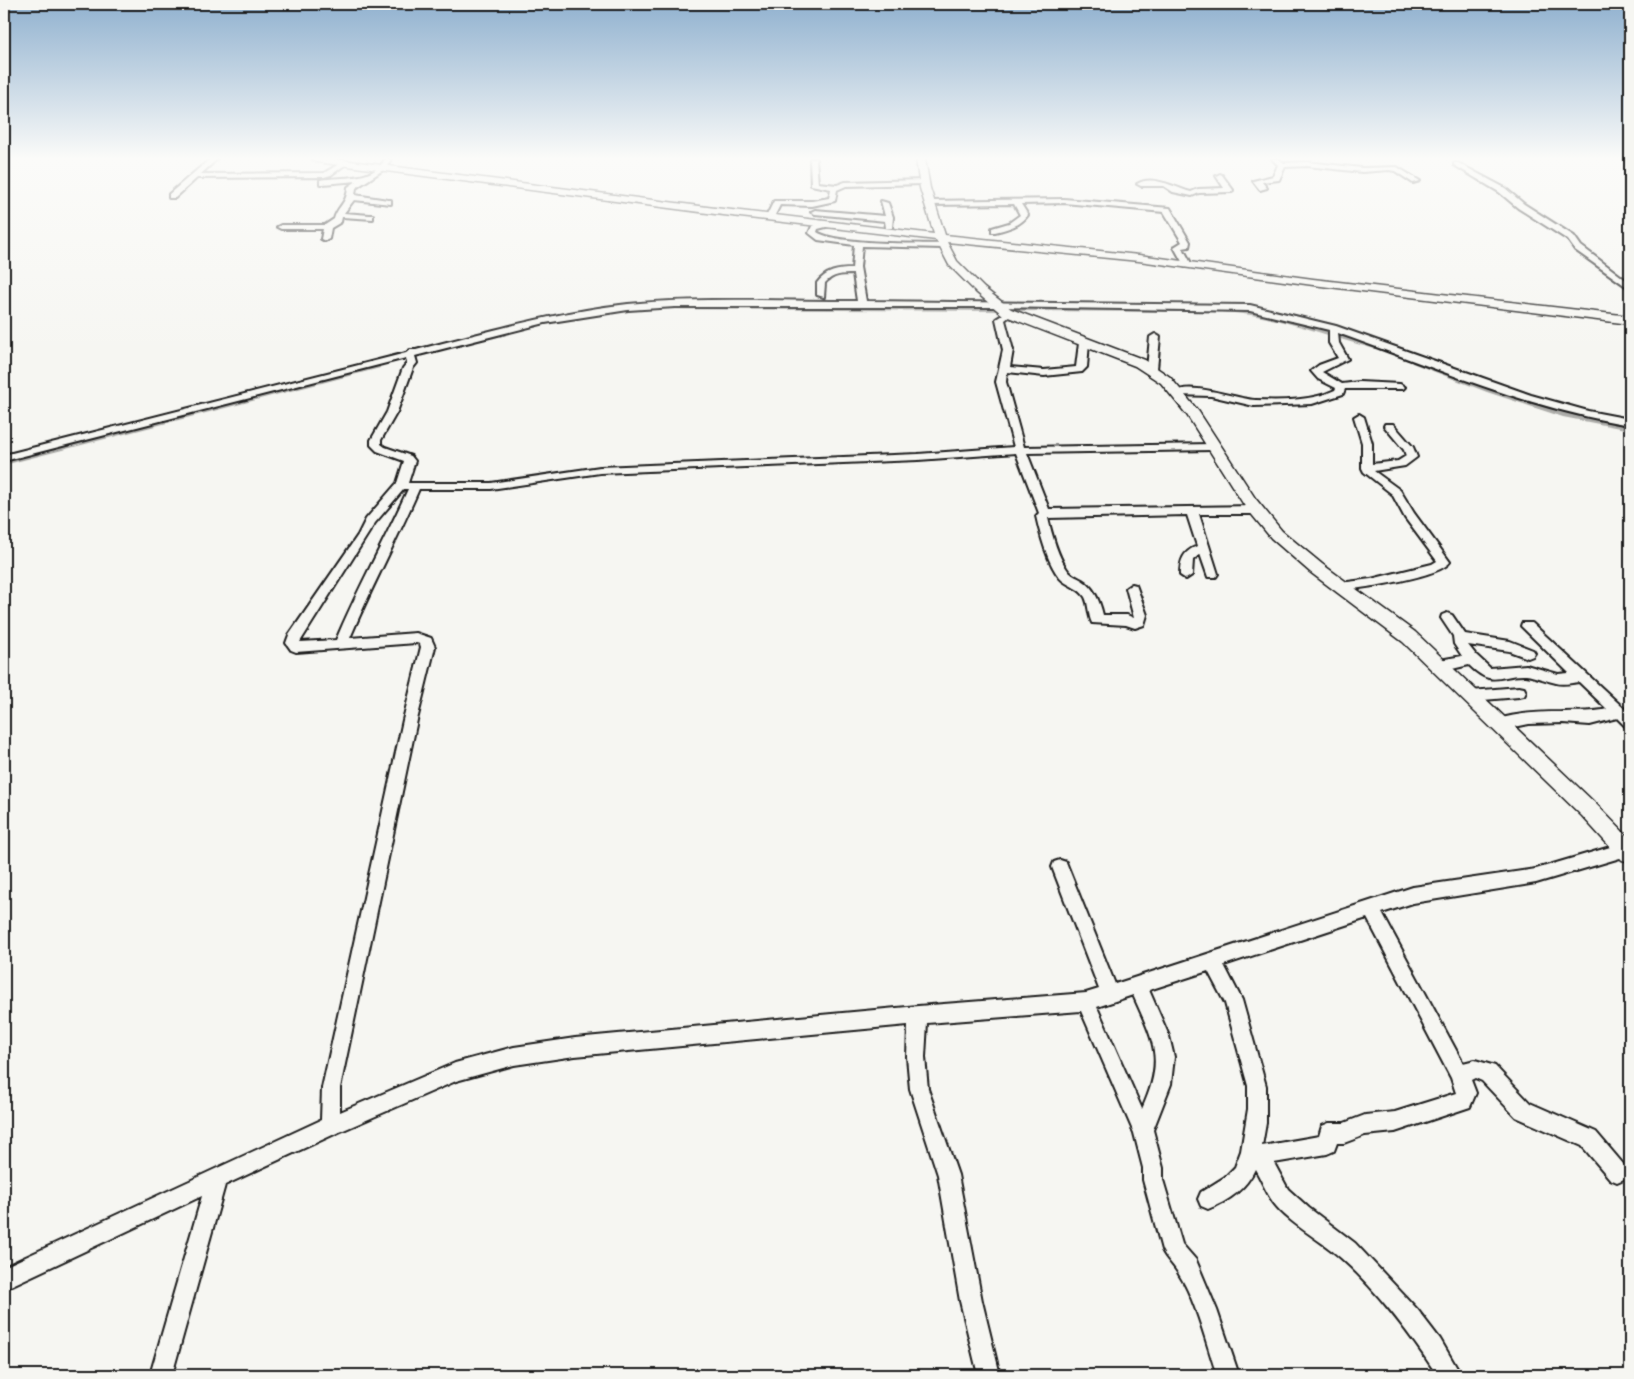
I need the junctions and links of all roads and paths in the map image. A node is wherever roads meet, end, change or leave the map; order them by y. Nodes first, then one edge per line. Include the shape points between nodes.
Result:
1 (333, 223) edge
2 (822, 223) edge
3 (880, 223) edge
4 (935, 223) edge
5 (1013, 223) edge
6 (1179, 223) edge
7 (1549, 223) edge
8 (827, 224) junction
9 (889, 225) junction
10 (281, 226) dead end
11 (327, 227) junction
12 (995, 230) dead end
13 (324, 239) dead end
14 (941, 241) junction
15 (858, 243) junction
16 (1188, 265) junction
17 (857, 272) junction
18 (1630, 287) edge
19 (821, 295) dead end
20 (862, 305) junction
21 (1004, 309) junction
22 (1630, 320) edge
23 (1333, 332) junction
24 (1155, 337) dead end
25 (1084, 343) junction
26 (412, 357) junction
27 (1006, 369) junction
28 (1152, 369) junction
29 (1341, 386) junction
30 (1400, 386) dead end
31 (1179, 393) junction
32 (1359, 417) dead end
33 (1630, 422) edge
34 (1389, 426) dead end
35 (1213, 447) junction
36 (1020, 450) junction
37 (4, 458) edge
38 (1367, 468) junction
39 (408, 485) junction
40 (1256, 510) junction
41 (1192, 512) junction
42 (1044, 514) junction
43 (1204, 547) junction
44 (1212, 574) dead end
45 (1186, 575) dead end
46 (1344, 586) junction
47 (1132, 588) dead end
48 (1447, 618) dead end
49 (1527, 626) dead end
50 (1460, 638) junction
51 (342, 644) junction
52 (1528, 653) dead end
53 (1471, 659) junction
54 (1439, 666) junction
55 (1582, 677) junction
56 (1519, 692) dead end
57 (1471, 696) junction
58 (1625, 717) edge
59 (1500, 724) junction
60 (1629, 851) edge
61 (1060, 866) dead end
62 (1371, 908) junction
63 (1212, 961) junction
64 (1137, 986) junction
65 (1110, 994) junction
66 (1086, 1002) junction
67 (918, 1015) junction
68 (1459, 1074) junction
69 (322, 1130) junction
70 (1143, 1130) junction
71 (1254, 1157) junction
72 (1617, 1172) dead end
73 (217, 1179) junction
74 (1208, 1198) dead end
75 (4, 1278) edge
76 (161, 1375) edge
77 (989, 1375) edge
78 (1228, 1375) edge
79 (1450, 1375) edge

1 - 11 street
2 - 8 street
3 - 9 street
4 - 14 street
5 - 12 street
6 - 16 street via 1186,245 1178,247
7 - 18 street
8 - 9 street
8 - 15 street via 815,228 813,233 821,238
9 - 14 street
10 - 11 street
11 - 13 street
14 - 15 street
14 - 16 street
14 - 21 street via 946,254 960,271
15 - 17 street
16 - 22 street
17 - 19 street via 826,276 821,282
17 - 20 street
20 - 21 street
20 - 26 street via 675,304 628,307 545,320
21 - 23 street via 1235,307 1281,314
21 - 25 street
21 - 27 street via 1000,319 1008,350
23 - 29 street via 1343,359 1316,372
23 - 33 street via 1527,397
24 - 28 street
25 - 27 street via 1079,370 1044,373
25 - 28 street
26 - 37 street
26 - 39 street via 392,412 376,440 380,449 410,461
27 - 36 street via 1001,375 1001,382
28 - 31 street
29 - 30 street
29 - 31 street via 1340,392 1329,397 1294,402 1247,402 1211,393
31 - 35 street
32 - 38 street via 1367,443
34 - 38 street via 1412,457 1401,464
35 - 36 street
35 - 40 street
36 - 39 street via 600,470 509,484
36 - 42 street
38 - 46 street via 1372,476 1396,492 1444,562 1436,567 1371,583
39 - 51 street via 390,544 362,594
39 - 51 street via 370,522 293,643 304,647
40 - 41 street
40 - 46 street via 1287,544
41 - 42 street
41 - 43 street
42 - 47 street via 1043,520 1061,570 1093,599 1097,620 1139,622 1141,615
43 - 44 street
43 - 45 street via 1188,556
46 - 54 street via 1389,620
48 - 50 street
49 - 55 street
50 - 52 street via 1510,646
50 - 53 street via 1460,644
51 - 69 street via 416,638 426,641 428,647 331,1088 330,1109
53 - 54 street
53 - 55 street via 1490,674 1526,670 1558,679
54 - 57 street
55 - 58 street
56 - 57 street
57 - 59 street
58 - 59 street via 1529,718
59 - 60 street
60 - 62 street via 1544,874 1434,891
61 - 65 street
62 - 63 street
62 - 68 street
63 - 64 street
63 - 71 street via 1233,1000 1257,1086
64 - 65 street
64 - 70 street via 1160,1038 1165,1060 1162,1082
65 - 66 street
66 - 67 street
66 - 70 street
67 - 69 street via 575,1046 514,1056 455,1072
67 - 77 street via 916,1057 919,1089 948,1175 971,1301
68 - 71 street via 1466,1093 1463,1100 1395,1122 1328,1134 1327,1144
68 - 72 street via 1475,1069 1488,1073 1523,1110 1590,1139
69 - 73 street
70 - 78 street via 1173,1250 1188,1268
71 - 74 street via 1235,1182
71 - 79 street via 1281,1196 1365,1267 1414,1324
73 - 75 street
73 - 76 street

